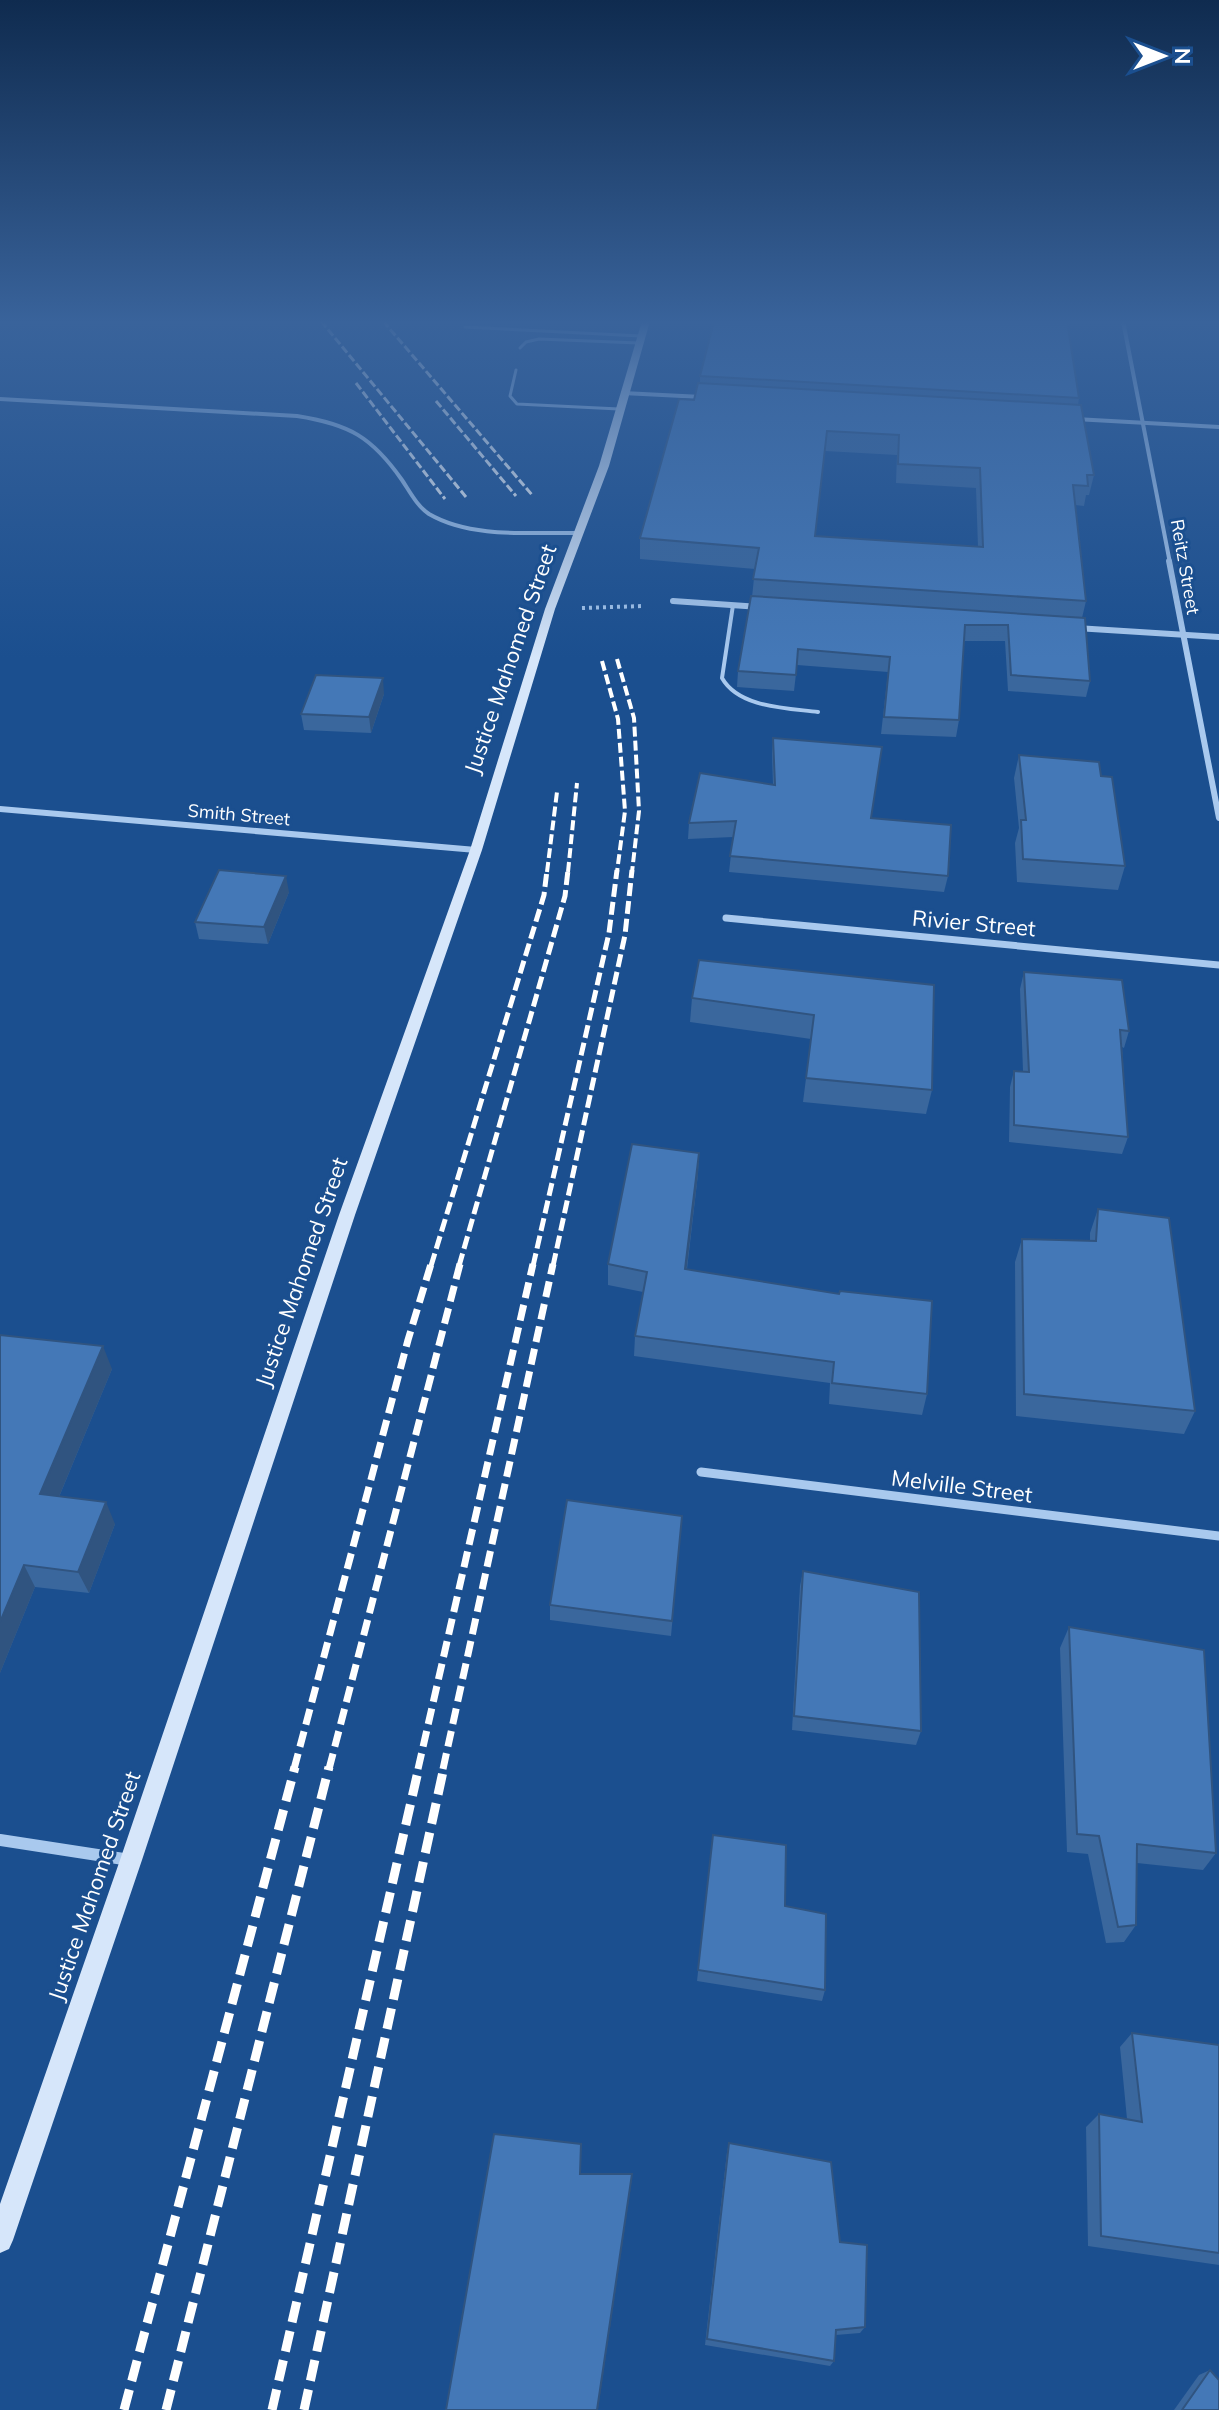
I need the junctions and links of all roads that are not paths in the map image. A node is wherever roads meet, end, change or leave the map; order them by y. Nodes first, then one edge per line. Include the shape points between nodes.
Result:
1 (360, 433) edge
2 (613, 433) edge
3 (1147, 433) edge
4 (580, 533) junction
5 (673, 601) dead end
6 (733, 605) junction
7 (764, 607) edge
8 (1074, 628) edge
9 (1183, 635) junction
10 (1219, 637) edge
11 (818, 712) dead end
12 (0, 809) edge
13 (1219, 818) edge
14 (476, 850) junction
15 (726, 918) dead end
16 (1219, 965) edge
17 (701, 1472) dead end
18 (1219, 1536) edge
19 (0, 1840) edge
20 (131, 1860) junction
21 (0, 2240) edge

1 - 4 street via 370,438 419,505 439,519 478,528
2 - 4 main road, Justice Mahomed Street
3 - 9 street, Reitz Street
4 - 14 main road, Justice Mahomed Street via 550,609
5 - 6 street
6 - 7 street
6 - 11 lane via 724,686 754,701
8 - 9 street
9 - 10 street
9 - 13 street, Reitz Street
12 - 14 street, Smith Street
14 - 20 main road, Justice Mahomed Street via 347,1215
15 - 16 street, Rivier Street
17 - 18 street, Melville Street
19 - 20 street
20 - 21 main road, Justice Mahomed Street

